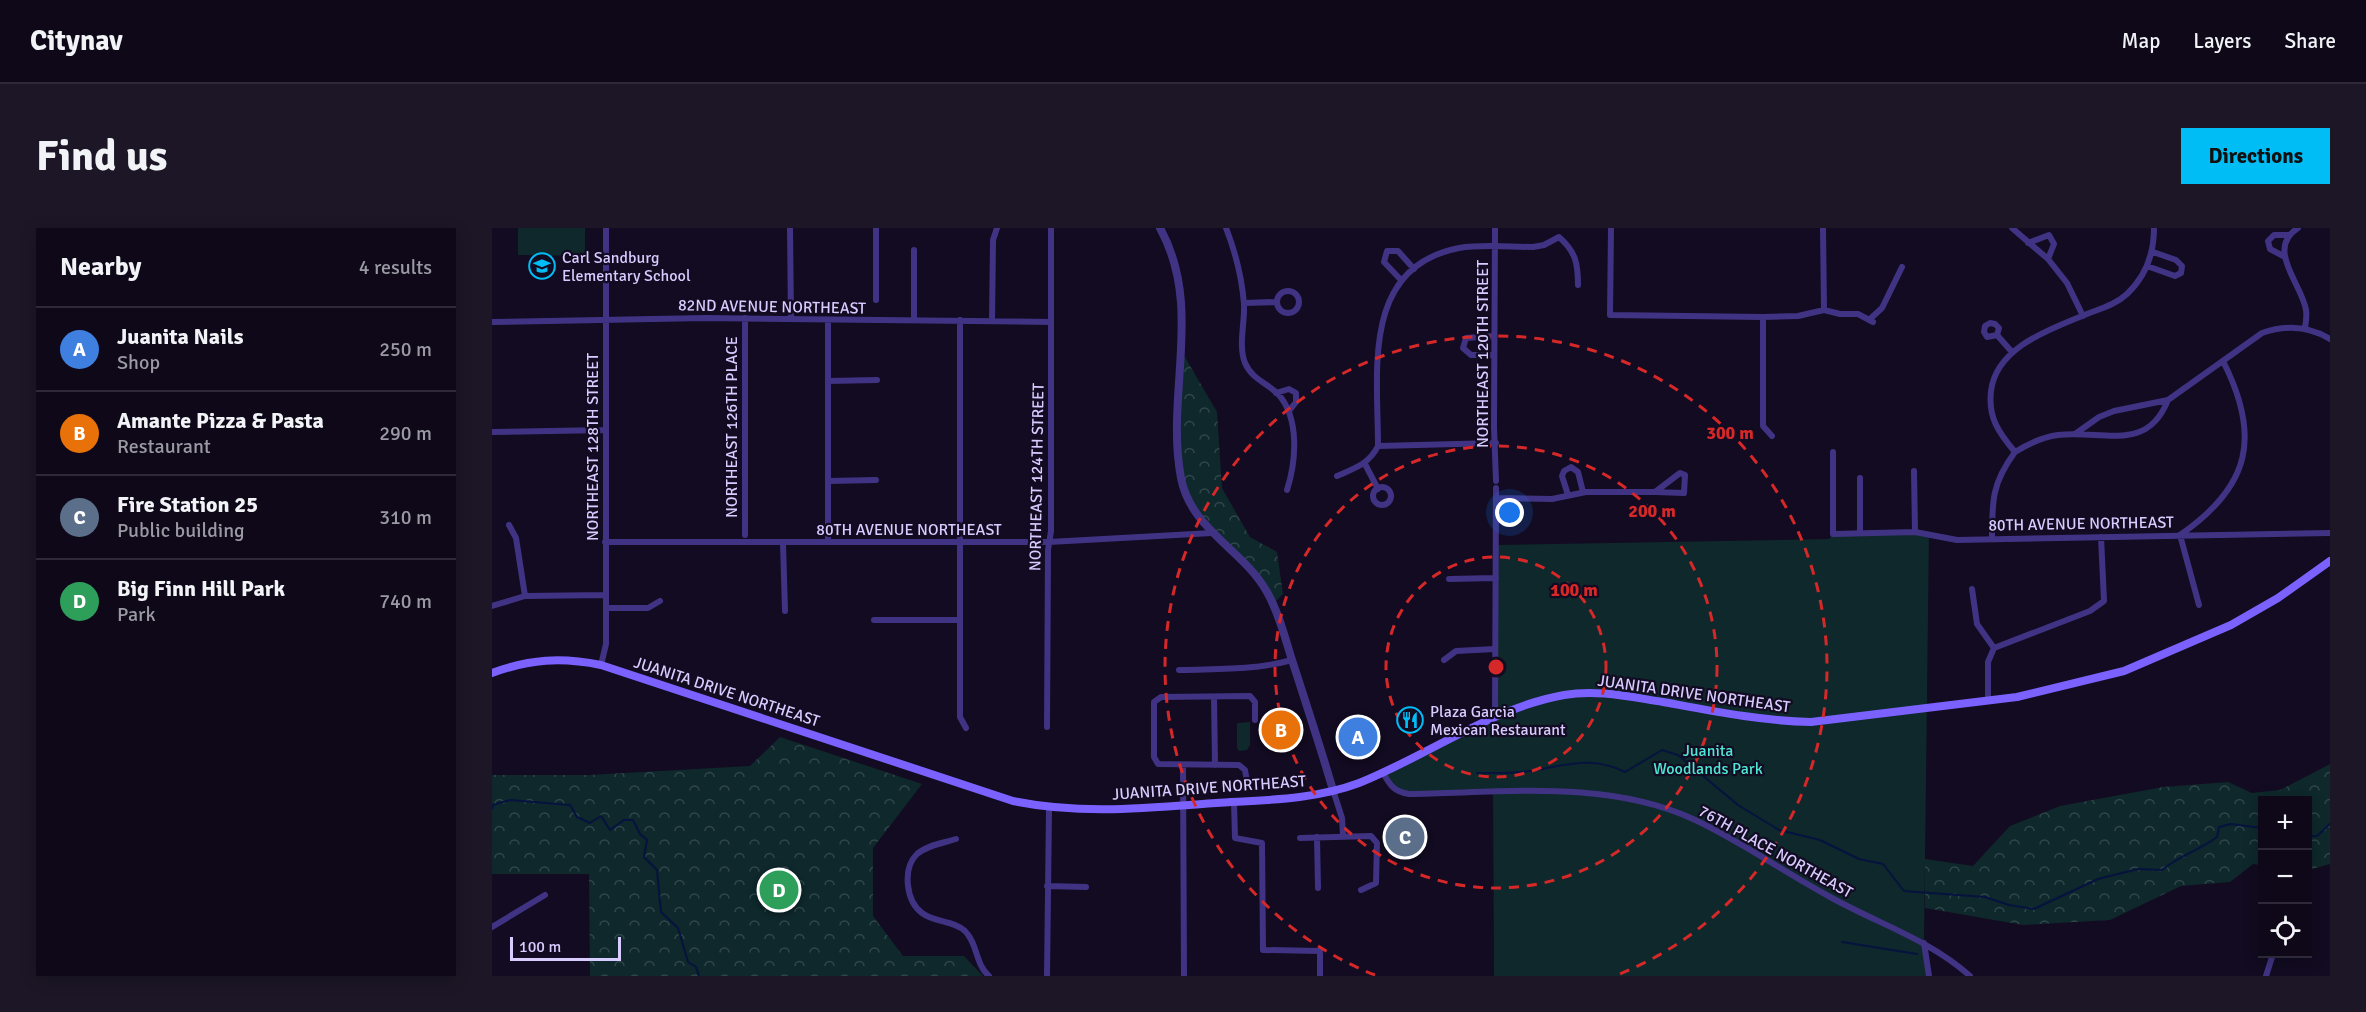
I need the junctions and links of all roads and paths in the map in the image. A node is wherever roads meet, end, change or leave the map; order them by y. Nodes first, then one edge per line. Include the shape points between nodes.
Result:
1 (606, 228) edge
2 (790, 228) edge
3 (876, 228) edge
4 (997, 228) edge
5 (1051, 228) edge
6 (1160, 228) edge
7 (1226, 228) edge
8 (1495, 228) edge
9 (1611, 228) edge
10 (1824, 228) edge
11 (2012, 228) edge
12 (2154, 228) edge
13 (2298, 228) edge
14 (2290, 235) junction
15 (2028, 243) junction
16 (1495, 247) junction
17 (914, 250) dead end
18 (2153, 252) junction
19 (2285, 257) junction
20 (2048, 259) junction
21 (2147, 266) junction
22 (1902, 267) dead end
23 (1414, 269) junction
24 (1401, 280) junction
25 (1578, 285) dead end
26 (876, 300) dead end
27 (1276, 302) dead end
28 (1244, 303) junction
29 (1824, 310) junction
30 (2082, 316) junction
31 (1763, 317) junction
32 (745, 318) junction
33 (605, 319) junction
34 (791, 319) junction
35 (914, 320) junction
36 (960, 320) junction
37 (828, 321) junction
38 (992, 321) junction
39 (492, 322) edge
40 (1051, 322) junction
41 (2305, 328) junction
42 (1997, 335) dead end
43 (1494, 336) junction
44 (2330, 339) edge
45 (2012, 352) junction
46 (1494, 355) junction
47 (2223, 361) junction
48 (877, 380) dead end
49 (828, 381) junction
50 (1276, 393) junction
51 (2168, 400) junction
52 (1289, 411) junction
53 (606, 430) junction
54 (492, 432) edge
55 (2075, 434) junction
56 (1772, 435) dead end
57 (1496, 443) junction
58 (1378, 446) junction
59 (1833, 452) dead end
60 (2015, 452) junction
61 (1365, 464) junction
62 (1914, 471) dead end
63 (1337, 476) dead end
64 (1860, 478) dead end
65 (876, 480) dead end
66 (828, 481) junction
67 (1378, 489) dead end
68 (1287, 490) dead end
69 (1583, 492) junction
70 (1655, 492) junction
71 (1568, 495) junction
72 (1496, 498) junction
73 (509, 525) dead end
74 (1915, 532) junction
75 (1212, 533) junction
76 (1860, 533) junction
77 (2330, 533) edge
78 (745, 535) dead end
79 (2180, 535) junction
80 (2101, 537) junction
81 (1992, 538) junction
82 (605, 542) junction
83 (828, 542) junction
84 (960, 542) junction
85 (1049, 542) junction
86 (783, 543) junction
87 (2330, 561) edge
88 (1496, 578) junction
89 (1449, 579) dead end
90 (1972, 589) dead end
91 (606, 595) junction
92 (525, 596) junction
93 (660, 601) dead end
94 (2199, 605) dead end
95 (492, 606) edge
96 (606, 608) junction
97 (785, 611) dead end
98 (874, 620) dead end
99 (960, 621) junction
100 (1994, 648) junction
101 (1495, 649) junction
102 (1292, 660) junction
103 (1444, 660) dead end
104 (601, 665) junction
105 (1179, 670) dead end
106 (492, 673) edge
107 (1214, 697) junction
108 (1988, 701) junction
109 (1495, 718) junction
110 (1256, 720) dead end
111 (1047, 727) dead end
112 (966, 728) dead end
113 (1183, 765) junction
114 (1215, 765) junction
115 (1383, 773) junction
116 (1248, 782) dead end
117 (1333, 790) junction
118 (1234, 802) junction
119 (1183, 805) junction
120 (1048, 808) junction
121 (1343, 836) junction
122 (1317, 837) junction
123 (1300, 838) dead end
124 (956, 839) dead end
125 (1047, 886) junction
126 (1086, 887) dead end
127 (1318, 888) dead end
128 (1361, 890) dead end
129 (546, 895) dead end
130 (492, 927) edge
131 (1924, 943) junction
132 (2272, 958) edge
133 (989, 976) edge
134 (1047, 976) edge
135 (1184, 976) edge
136 (1320, 976) edge
137 (1929, 976) edge
138 (1970, 976) edge
139 (2266, 976) edge

1 - 33 street, NORTHEAST 128TH STREET
2 - 34 street
3 - 26 street
4 - 38 street via 993,240
5 - 40 street, NORTHEAST 124TH STREET
6 - 75 street via 1177,267 1183,304 1181,480 1194,511
7 - 28 street
8 - 16 street, NORTHEAST 120TH STREET
9 - 31 street via 1610,315
10 - 29 street
11 - 15 street
12 - 18 street
13 - 14 street
14 - 19 street
14 - 19 street via 2274,235 2268,241 2270,249
15 - 20 street
15 - 20 street via 2049,235 2054,244
16 - 23 street via 1446,251
16 - 25 street via 1533,247 1559,237 1578,262
16 - 43 street, NORTHEAST 120TH STREET
17 - 35 street
18 - 21 street
18 - 21 street via 2178,261 2181,273 2175,276
19 - 41 street via 2306,311
20 - 30 street via 2067,284
21 - 30 street via 2127,294 2114,304
22 - 29 street via 1872,320 1858,314
23 - 24 street
23 - 24 street via 1398,251 1387,251 1384,262
24 - 58 street via 1388,301 1379,337
27 - 28 street
28 - 50 street via 1245,363 1259,382
29 - 31 street
30 - 45 street
31 - 56 street via 1763,426
32 - 33 street, 82ND AVENUE NORTHEAST
32 - 34 street, 82ND AVENUE NORTHEAST
32 - 78 street, NORTHEAST 126TH PLACE
33 - 39 street, 82ND AVENUE NORTHEAST
33 - 53 street, NORTHEAST 128TH STREET
34 - 37 street, 82ND AVENUE NORTHEAST
35 - 36 street, 82ND AVENUE NORTHEAST
35 - 37 street, 82ND AVENUE NORTHEAST
36 - 38 street, 82ND AVENUE NORTHEAST
36 - 84 street
37 - 49 street
38 - 40 street, 82ND AVENUE NORTHEAST
40 - 85 street, NORTHEAST 124TH STREET
41 - 44 street
41 - 47 street via 2262,333
42 - 45 street
43 - 46 street, NORTHEAST 120TH STREET
43 - 46 street via 1466,338 1463,348 1471,355
45 - 60 street via 1998,368 1992,383 1990,409 2000,434
46 - 57 street, NORTHEAST 120TH STREET
47 - 51 street
47 - 79 street via 2243,407 2242,457 2234,481 2222,499
48 - 49 street
49 - 66 street
50 - 52 street
50 - 52 street via 1289,389 1296,393 1296,402
51 - 55 street via 2114,411
51 - 55 street via 2162,417 2143,432
52 - 68 street via 1293,468
53 - 54 street
53 - 82 street, NORTHEAST 128TH STREET
55 - 60 street via 2042,439
57 - 58 street
57 - 72 street, NORTHEAST 120TH STREET
58 - 61 street
59 - 76 street, 80TH AVENUE NORTHEAST via 1833,534
60 - 81 street via 1994,491
61 - 63 street
61 - 67 street
62 - 74 street
64 - 76 street
65 - 66 street
66 - 83 street
69 - 70 street
69 - 71 street
69 - 71 street via 1578,472 1571,467 1563,473
70 - 70 street via 1684,493 1685,475 1680,472
71 - 72 street via 1552,499
72 - 88 street, NORTHEAST 120TH STREET
73 - 92 street via 516,538
74 - 76 street, 80TH AVENUE NORTHEAST
74 - 81 street, 80TH AVENUE NORTHEAST via 1957,540
75 - 85 street, 80TH AVENUE NORTHEAST
75 - 102 street via 1262,583
77 - 79 street, 80TH AVENUE NORTHEAST
79 - 80 street, 80TH AVENUE NORTHEAST
79 - 94 street
80 - 81 street, 80TH AVENUE NORTHEAST
80 - 100 street via 2105,597 2101,605
82 - 86 street, 80TH AVENUE NORTHEAST
82 - 91 street, NORTHEAST 128TH STREET
83 - 84 street, 80TH AVENUE NORTHEAST
83 - 86 street, 80TH AVENUE NORTHEAST
84 - 85 street, 80TH AVENUE NORTHEAST
84 - 99 street
85 - 111 street, NORTHEAST 124TH STREET
86 - 97 street
87 - 108 main road, JUANITA DRIVE NORTHEAST via 2231,625 2166,655 2090,680
88 - 89 street
88 - 101 street, NORTHEAST 120TH STREET
90 - 100 street via 1977,624
91 - 92 street
91 - 96 street, NORTHEAST 128TH STREET
92 - 95 street
93 - 96 street via 648,608
96 - 104 street, NORTHEAST 128TH STREET via 606,644
98 - 99 street
99 - 112 street via 960,717
100 - 108 street via 1988,662
101 - 103 street via 1456,651
101 - 109 street, NORTHEAST 120TH STREET
102 - 105 street via 1233,669
102 - 117 street
104 - 106 main road, JUANITA DRIVE NORTHEAST via 574,660 531,660
104 - 120 main road, JUANITA DRIVE NORTHEAST via 962,785
107 - 110 street via 1253,698
107 - 113 street via 1157,698 1154,702 1154,757 1157,763
107 - 114 street
108 - 109 main road, JUANITA DRIVE NORTHEAST via 1830,720 1788,721 1589,693 1549,698
109 - 115 main road, JUANITA DRIVE NORTHEAST
113 - 114 street
113 - 119 street
114 - 116 street via 1239,765
115 - 117 main road, JUANITA DRIVE NORTHEAST
115 - 131 street, 76TH PLACE NORTHEAST via 1398,793 1570,792 1664,808 1716,831 1833,899
117 - 118 main road, JUANITA DRIVE NORTHEAST via 1296,798
117 - 121 street
118 - 119 main road, JUANITA DRIVE NORTHEAST
118 - 136 street via 1235,838 1262,843 1263,950 1320,951
119 - 120 main road, JUANITA DRIVE NORTHEAST
119 - 135 street
120 - 125 street
121 - 122 street
121 - 128 street via 1371,836 1377,843 1376,883
122 - 123 street
122 - 127 street
124 - 133 street via 916,855 909,873 911,900 923,915 958,926 967,933 980,965
125 - 126 street
125 - 134 street
129 - 130 street
131 - 137 street
131 - 138 street, 76TH PLACE NORTHEAST
132 - 139 street

